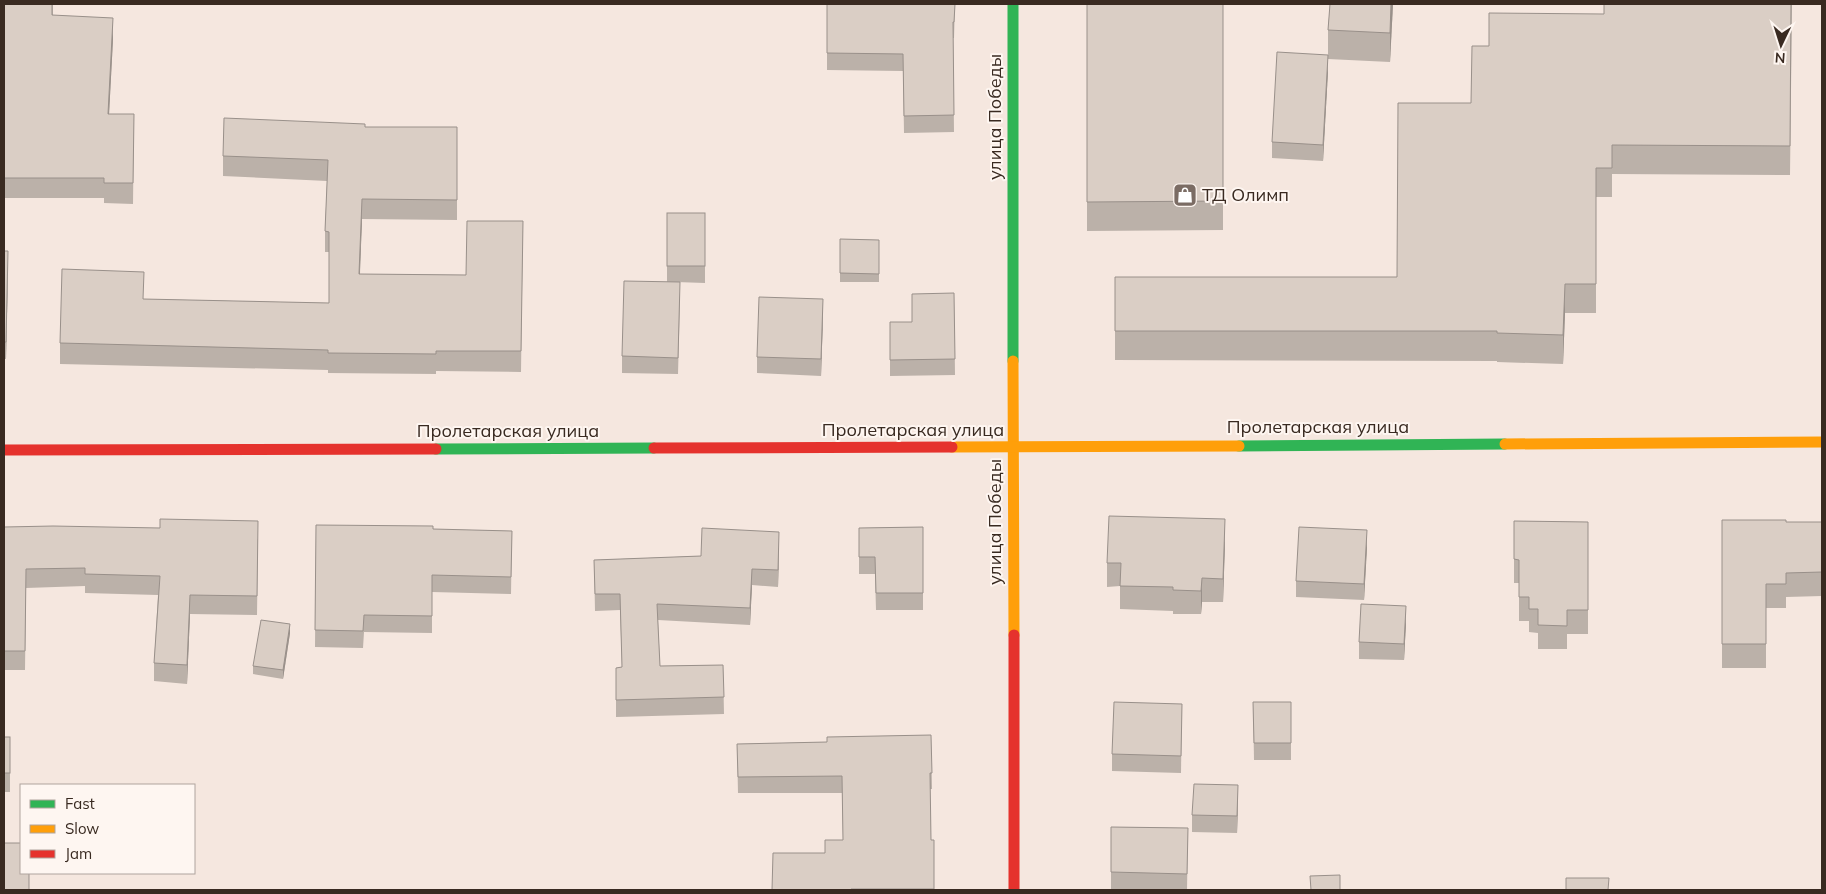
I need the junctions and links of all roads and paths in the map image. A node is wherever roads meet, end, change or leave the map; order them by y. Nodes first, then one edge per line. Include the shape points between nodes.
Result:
1 (1013, 4) edge
2 (1822, 442) edge
3 (1013, 447) junction
4 (4, 450) edge
5 (1014, 890) edge

1 - 3 street, улица Победы
2 - 3 street, Пролетарская улица
3 - 4 street, Пролетарская улица
3 - 5 street, улица Победы

